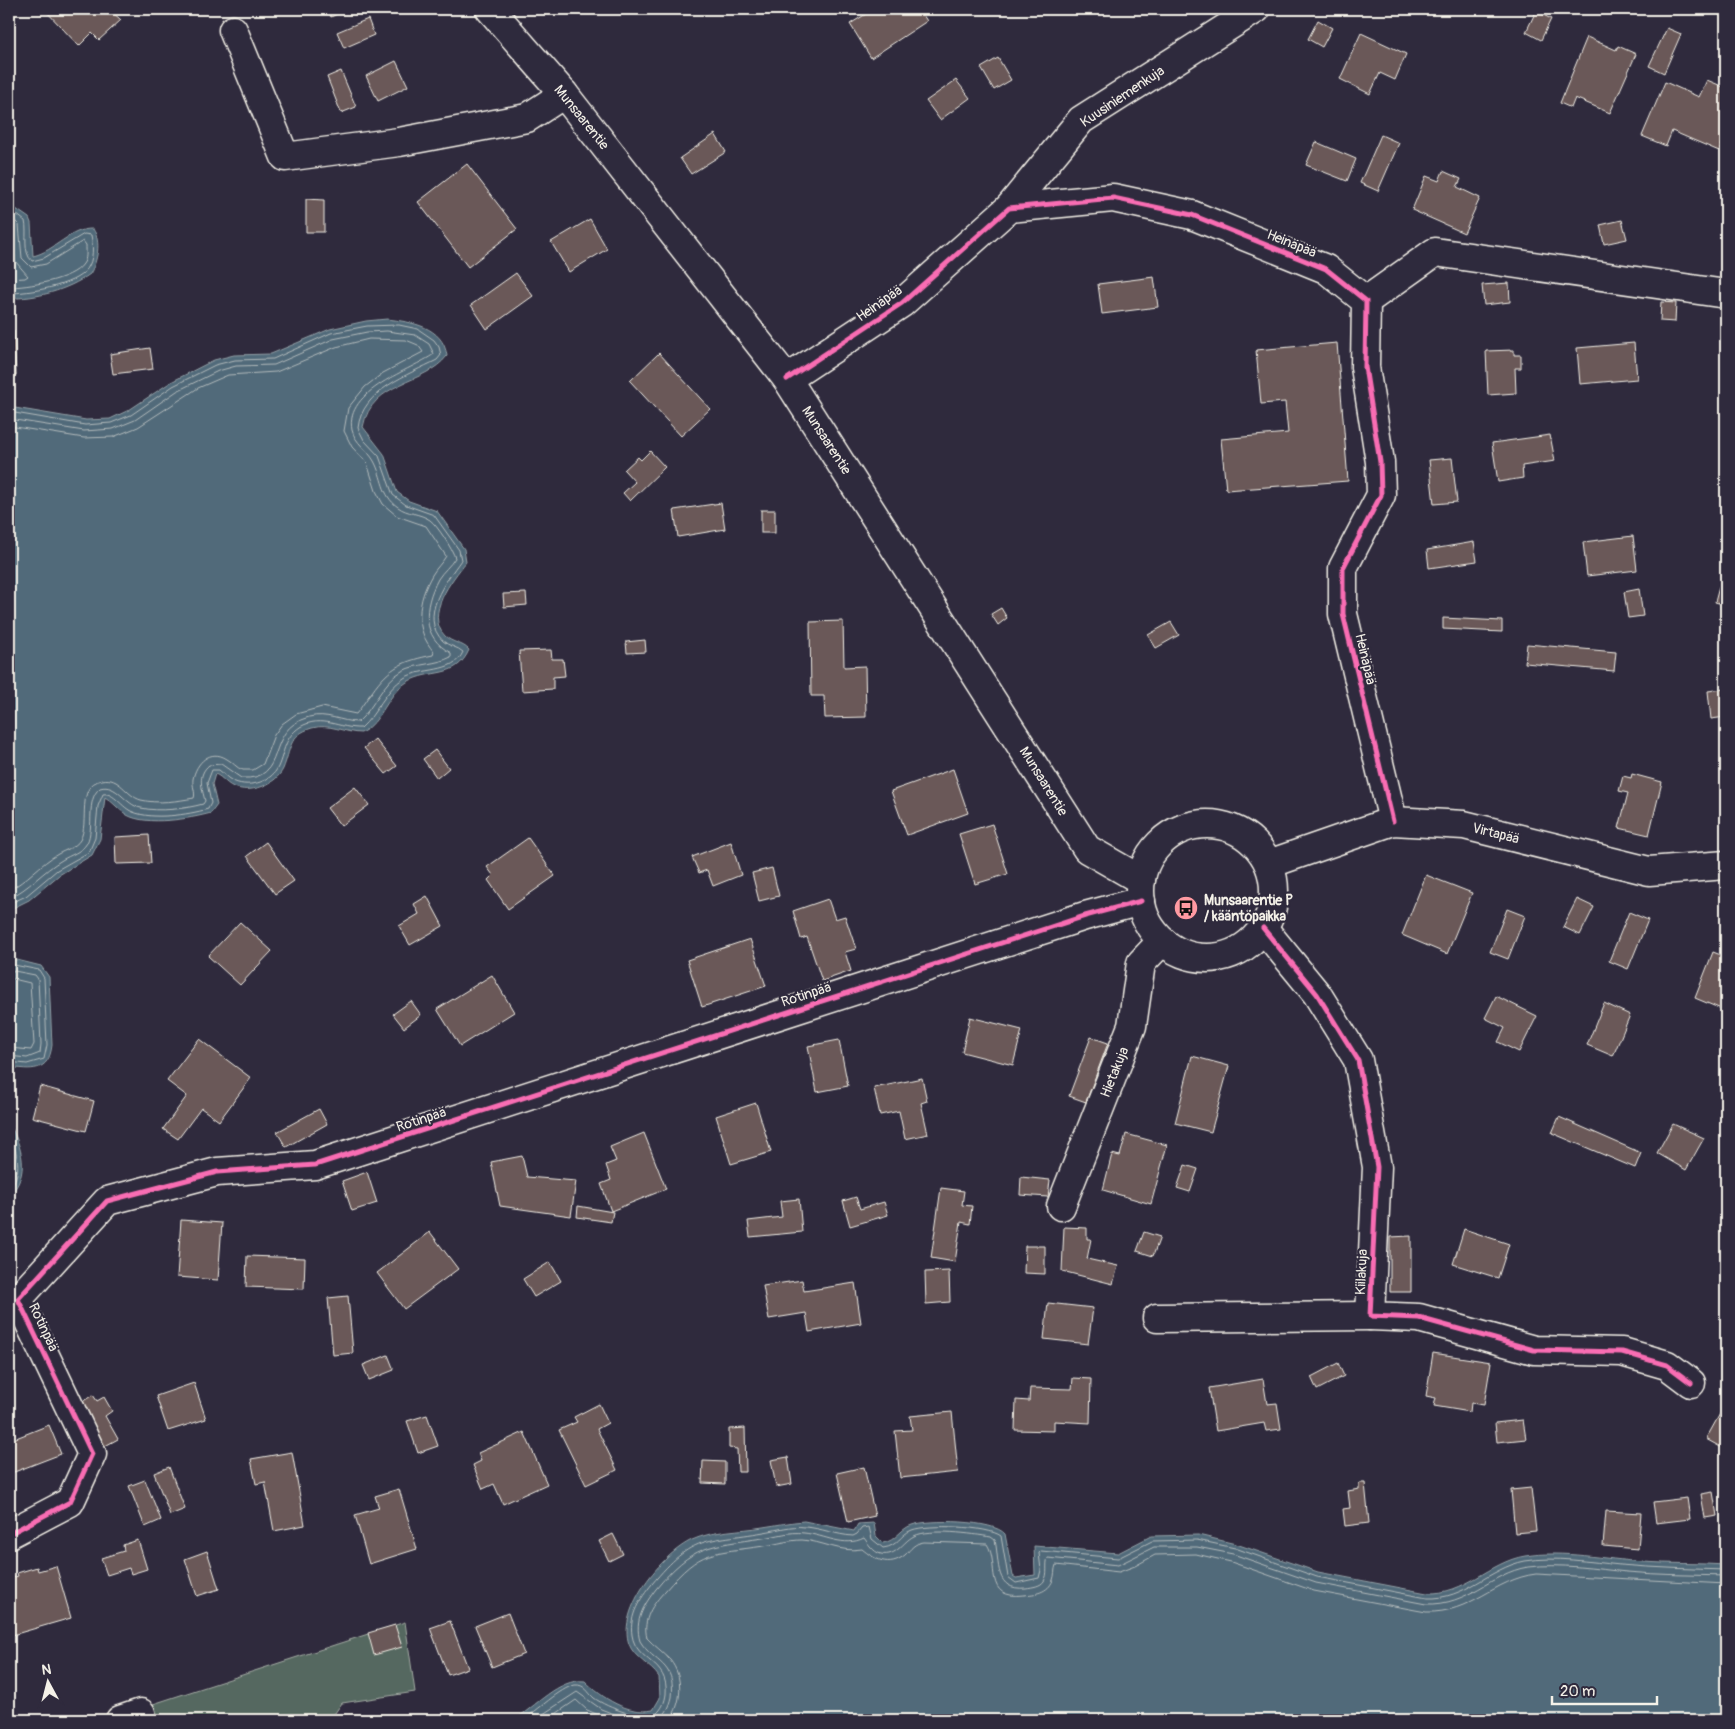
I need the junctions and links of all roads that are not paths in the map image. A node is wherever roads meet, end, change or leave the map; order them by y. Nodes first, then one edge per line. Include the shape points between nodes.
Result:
1 (490, 9) edge
2 (1256, 9) edge
3 (233, 30) dead end
4 (564, 94) junction
5 (1009, 208) junction
6 (1726, 294) edge
7 (1366, 301) junction
8 (787, 379) junction
9 (1393, 821) junction
10 (1269, 864) junction
11 (1726, 865) edge
12 (1141, 890) junction
13 (1263, 928) junction
14 (1162, 941) junction
15 (1061, 1206) dead end
16 (1370, 1316) junction
17 (1157, 1318) dead end
18 (1691, 1383) dead end
19 (9, 1534) edge

1 - 4 street, Munsaarentie
2 - 5 street, Kuusiniemenkuja via 1081,120
3 - 4 street via 285,157 399,142 526,118
4 - 8 street, Munsaarentie
5 - 7 street, Heinäpää via 1113,198 1192,215 1326,269
5 - 8 street, Heinäpää via 902,303
6 - 7 street via 1434,252
7 - 9 street, Heinäpää via 1365,367 1380,462 1381,495 1343,568 1343,614
8 - 12 street, Munsaarentie via 1087,849
9 - 10 street, Virtapää
9 - 11 street, Virtapää via 1464,825 1649,871
10 - 12 street via 1257,846 1240,833 1220,826 1199,825 1178,831 1161,843 1148,860
10 - 13 street via 1274,886 1273,900
12 - 14 street via 1148,923
12 - 19 street, Rotinpää via 1076,919 315,1165 217,1172 107,1201 18,1299 92,1454 70,1502
13 - 14 street via 1248,945 1227,956 1204,958 1182,954
13 - 16 street, Kiilakuja via 1317,994 1358,1060 1376,1167
14 - 15 street, Hietakuja via 1141,963 1132,1026
16 - 17 street
16 - 18 street, Kiilakuja via 1419,1318 1534,1350 1622,1352 1667,1365

